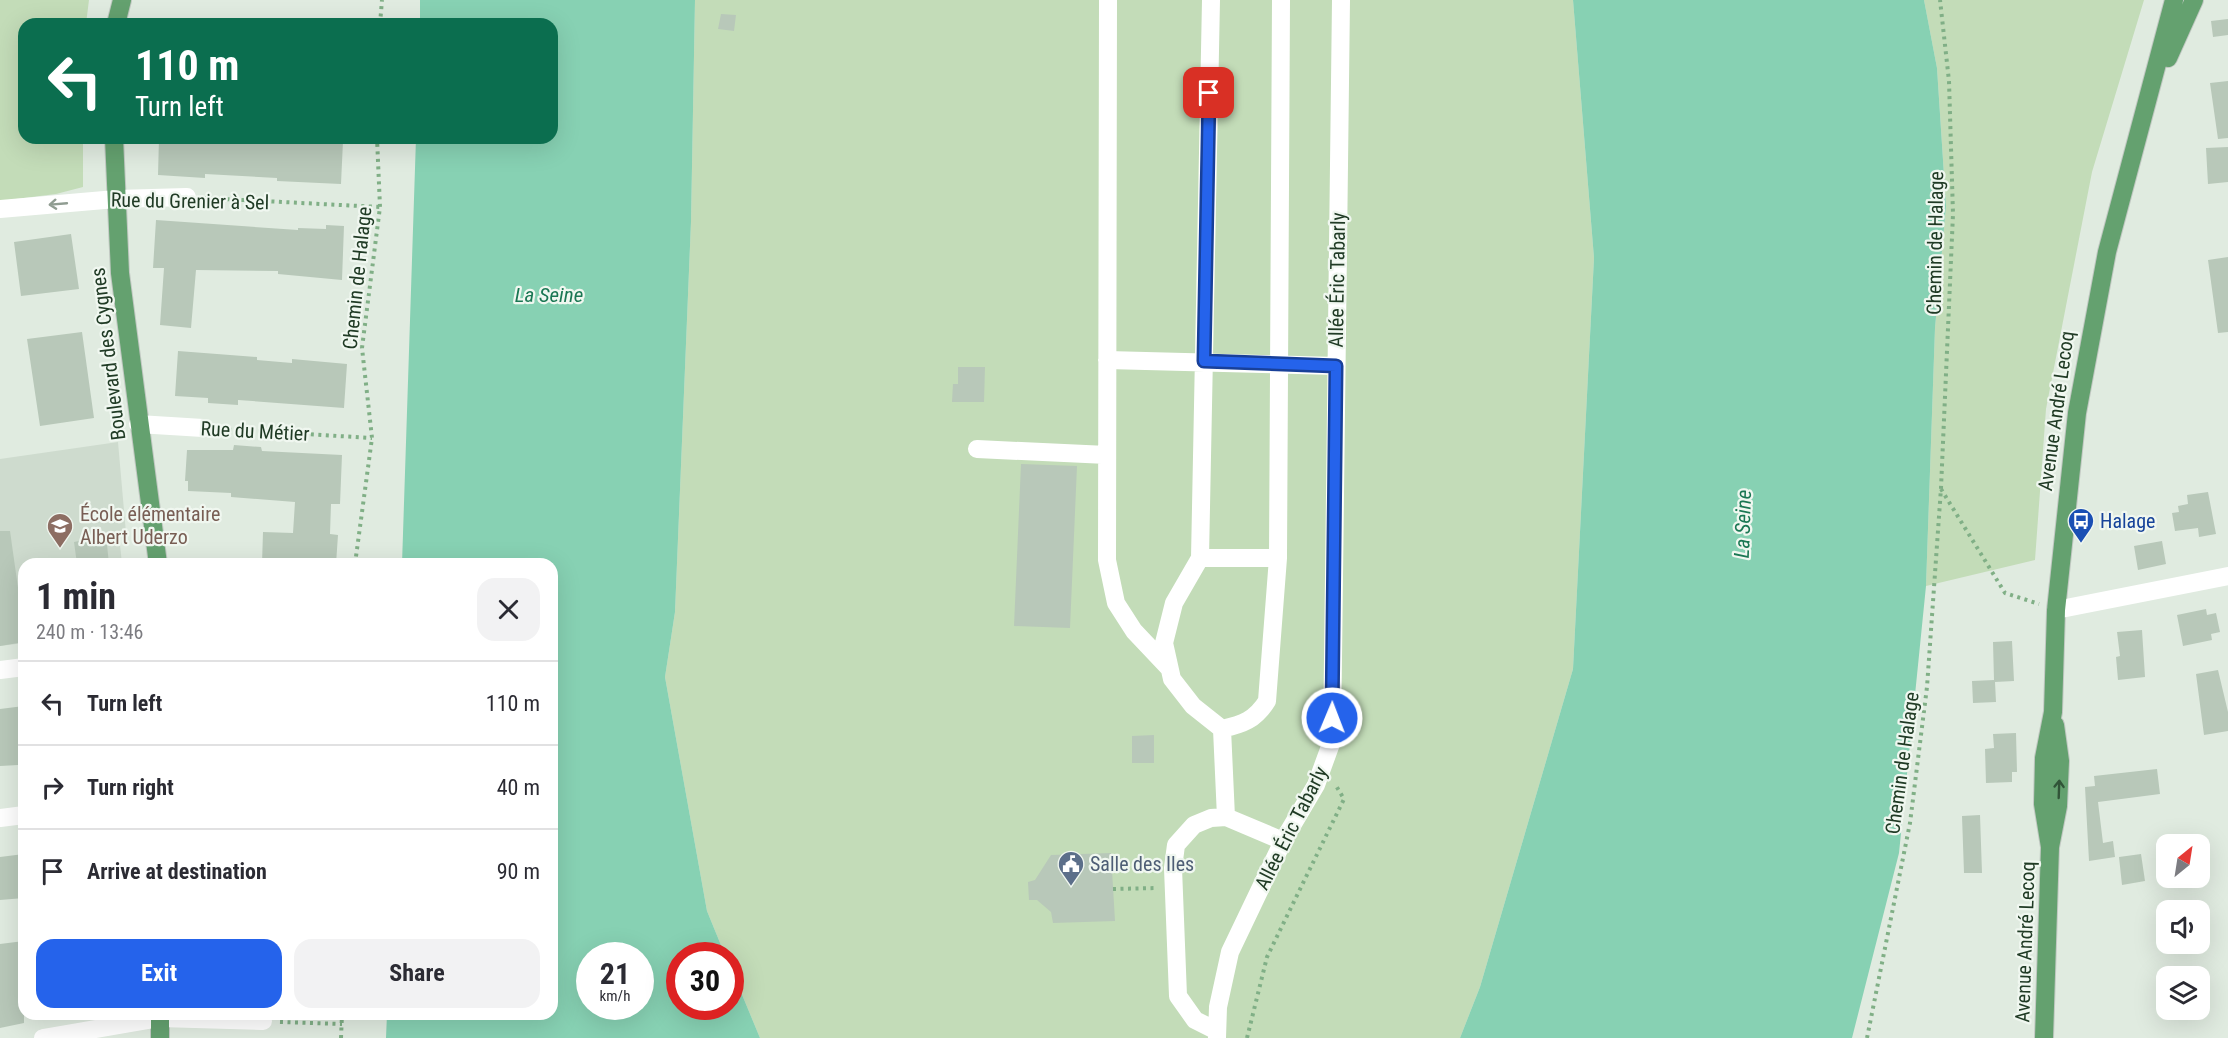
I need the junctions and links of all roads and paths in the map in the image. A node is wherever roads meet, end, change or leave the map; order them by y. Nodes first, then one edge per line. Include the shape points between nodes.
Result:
1 (122, 0) edge
2 (381, 0) edge
3 (1108, 0) edge
4 (1211, 0) edge
5 (1281, 0) edge
6 (1341, 0) edge
7 (1940, 0) edge
8 (2174, 0) edge
9 (2194, 0) edge
10 (118, 18) edge
11 (380, 18) edge
12 (2140, 123) junction
13 (114, 144) edge
14 (377, 144) edge
15 (187, 197) joint
16 (116, 199) junction
17 (380, 207) junction
18 (0, 209) edge
19 (1107, 360) junction
20 (1204, 361) junction
21 (1279, 363) junction
22 (1336, 366) junction
23 (138, 424) junction
24 (203, 428) joint
25 (372, 438) junction
26 (977, 449) dead end
27 (1107, 455) junction
28 (1941, 488) junction
29 (157, 558) edge
30 (356, 558) edge
31 (1200, 558) junction
32 (1278, 558) junction
33 (2228, 576) edge
34 (2056, 610) junction
35 (18, 668) edge
36 (1169, 668) junction
37 (0, 670) edge
38 (1222, 729) junction
39 (1324, 765) junction
40 (18, 816) edge
41 (1226, 817) junction
42 (0, 818) edge
43 (1283, 841) junction
44 (1173, 887) junction
45 (1113, 890) dead end
46 (139, 1020) edge
47 (160, 1020) edge
48 (242, 1020) edge
49 (342, 1020) edge
50 (263, 1021) joint
51 (342, 1024) junction
52 (1217, 1035) edge
53 (43, 1038) edge
54 (160, 1038) edge
55 (341, 1038) edge
56 (1247, 1038) edge
57 (1867, 1038) edge
58 (2044, 1038) edge

1 - 10 main road
2 - 11 path
3 - 19 street
4 - 20 street
5 - 21 street
6 - 22 street, Allée Éric Tabarly
7 - 28 path, Chemin de Halage via 1949,81 1953,214
8 - 12 main road
9 - 12 main road
12 - 34 main road, Avenue André Lecoq via 2086,354 2070,456
13 - 16 main road, Boulevard des Cygnes
14 - 17 path, Chemin de Halage
15 - 16 street, Rue du Grenier à Sel
15 - 17 path, Rue du Grenier à Sel
16 -> 18 street, Rue du Grenier à Sel
16 - 23 main road, Boulevard des Cygnes via 120,273
17 - 25 path, Chemin de Halage via 362,348
19 - 20 street
19 - 27 street
20 - 21 street
20 - 31 street
21 - 22 street
21 - 32 street
22 - 39 street, Allée Éric Tabarly via 1332,741
23 - 24 street, Rue du Métier
23 - 29 main road, Boulevard des Cygnes
24 - 25 path, Rue du Métier
25 - 30 path, Chemin de Halage
26 - 27 street
27 - 36 street via 1107,560 1116,603 1134,631
28 - 34 path via 2005,592
28 - 57 path, Chemin de Halage via 1927,687 1910,823
31 - 32 street
31 - 36 street via 1174,603 1164,643
32 - 38 street via 1267,701 1247,723
33 - 34 street
34 - 58 main road, Avenue André Lecoq via 2053,712 2060,761 2058,806 2050,847
35 - 37 street
36 - 38 street via 1172,679 1193,706
38 - 41 street
39 - 43 street, Allée Éric Tabarly
39 - 56 path via 1344,799 1267,957
40 - 42 street
41 - 43 street
41 - 44 street via 1211,818 1184,834 1176,845
43 - 52 street, Allée Éric Tabarly via 1230,952 1218,1007
44 - 45 path
44 - 52 street via 1178,996 1195,1020
46 - 53 street
47 - 54 main road
48 - 50 street
49 - 51 path
50 - 51 path
51 - 55 path

